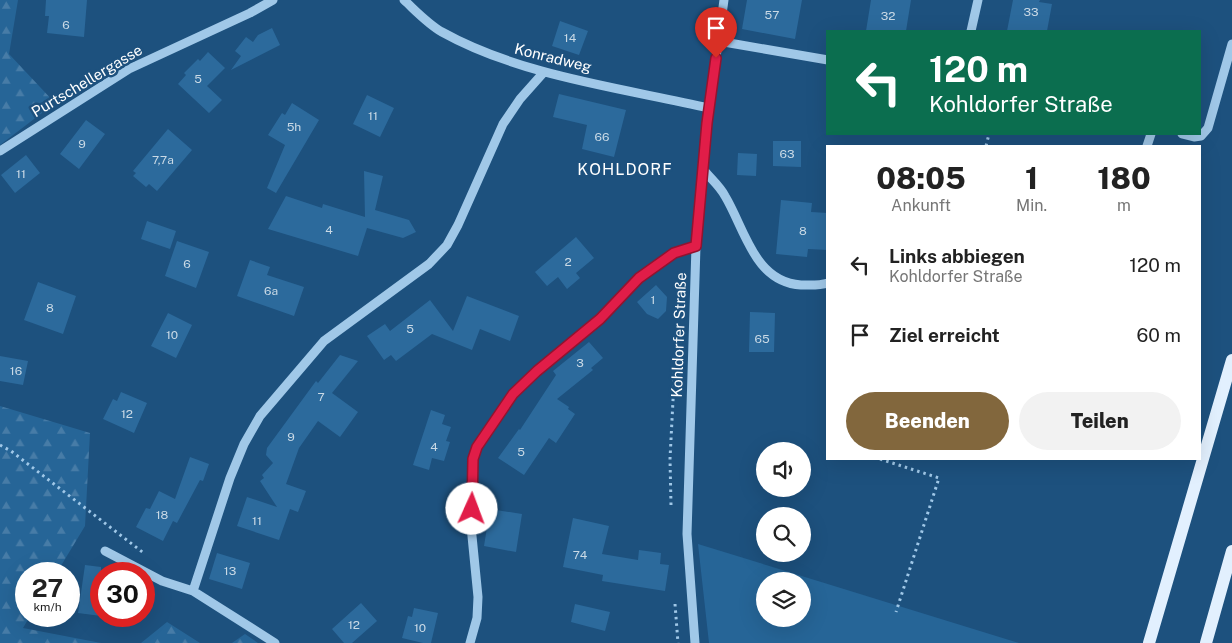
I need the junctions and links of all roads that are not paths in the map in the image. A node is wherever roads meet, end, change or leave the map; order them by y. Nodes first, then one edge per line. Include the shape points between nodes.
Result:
1 (273, 0) edge
2 (404, 0) edge
3 (724, 0) edge
4 (978, 0) edge
5 (971, 30) edge
6 (718, 41) junction
7 (1232, 44) edge
8 (826, 60) edge
9 (544, 72) junction
10 (709, 108) junction
11 (1188, 135) edge
12 (0, 151) edge
13 (703, 169) junction
14 (696, 246) junction
15 (826, 284) edge
16 (1232, 360) edge
17 (1232, 550) edge
18 (105, 551) dead end
19 (193, 590) junction
20 (275, 643) edge
21 (470, 643) edge
22 (695, 643) edge
23 (1149, 643) edge
24 (1206, 643) edge

1 - 12 street, Purtschellergasse via 128,69
2 - 9 street, Konradweg via 441,31 504,59
3 - 6 street, Kohldorfer Straße
4 - 5 street
6 - 8 street
6 - 10 street, Kohldorfer Straße
7 - 11 street via 1208,128 1201,136
9 - 10 street, Konradweg
9 - 19 street via 503,124 447,245 429,264 324,341 260,416 230,478
10 - 13 street, Kohldorfer Straße
13 - 14 street, Kohldorfer Straße
13 - 15 street via 725,194 756,257 768,271 788,284
14 - 21 street via 674,253 639,278 600,319 537,371 513,394 477,447 473,459 471,526 478,611
14 - 22 street, Kohldorfer Straße via 687,534
16 - 23 main road
17 - 24 main road
18 - 19 street via 162,581
19 - 20 street

